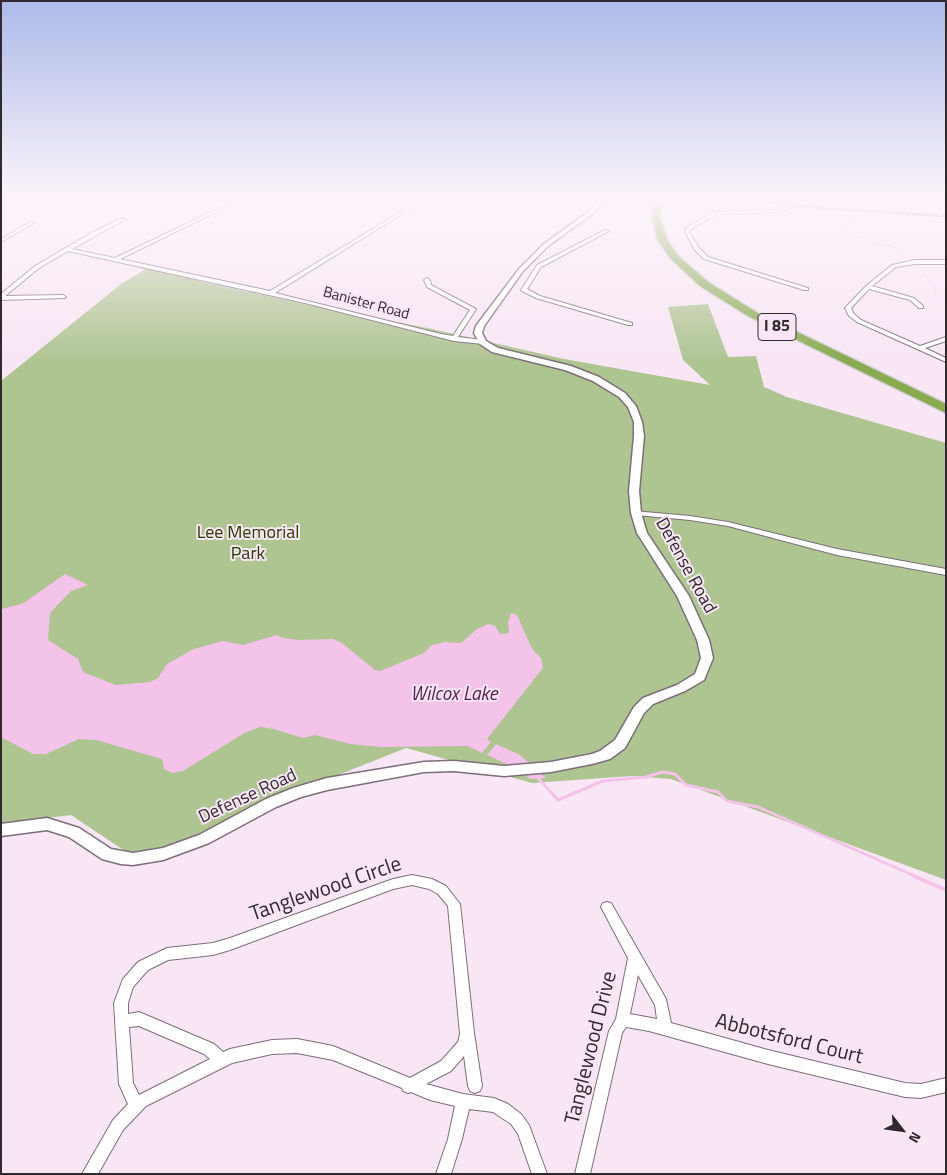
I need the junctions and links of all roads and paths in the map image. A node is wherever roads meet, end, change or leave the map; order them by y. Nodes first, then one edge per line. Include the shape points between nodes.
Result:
1 (59, 254) edge
2 (94, 254) edge
3 (127, 254) edge
4 (335, 254) edge
5 (537, 254) edge
6 (564, 254) edge
7 (672, 254) edge
8 (684, 254) edge
9 (702, 254) edge
10 (118, 258) junction
11 (946, 262) edge
12 (524, 267) junction
13 (536, 269) junction
14 (427, 280) dead end
15 (868, 287) junction
16 (806, 289) dead end
17 (271, 293) junction
18 (1, 297) edge
19 (63, 297) dead end
20 (921, 307) dead end
21 (630, 324) dead end
22 (454, 338) junction
23 (945, 339) edge
24 (483, 342) junction
25 (921, 348) junction
26 (946, 360) edge
27 (946, 402) edge
28 (946, 409) edge
29 (636, 514) junction
30 (946, 572) edge
31 (1, 830) edge
32 (607, 907) dead end
33 (635, 958) junction
34 (122, 1021) junction
35 (622, 1021) junction
36 (665, 1028) junction
37 (467, 1034) junction
38 (222, 1060) junction
39 (946, 1085) edge
40 (408, 1086) junction
41 (475, 1086) dead end
42 (462, 1101) junction
43 (136, 1105) junction
44 (89, 1174) edge
45 (443, 1174) edge
46 (540, 1174) edge
47 (582, 1174) edge

1 - 18 street via 27,273
2 - 10 street, Banister Road
3 - 10 street
4 - 17 street
5 - 12 street
6 - 13 street
7 - 28 highway, I 85 via 704,284 752,314
8 - 27 highway, I 85 via 720,288 763,313
9 - 16 street via 706,258
10 - 17 street, Banister Road
11 - 15 street via 894,266
12 - 13 street
12 - 24 street via 480,326 478,333
13 - 21 street via 524,289 526,293
14 - 22 street via 428,286 473,310
15 - 20 street via 912,299
15 - 25 street via 848,306 851,315
17 - 22 street, Banister Road
18 - 19 street
22 - 24 street, Banister Road
23 - 25 street
24 - 29 street, Defense Road via 495,350 584,373 628,400 635,411 639,436 634,491
25 - 26 street
29 - 30 street via 728,524 837,552
29 - 31 street, Defense Road via 645,539 675,581 693,616 707,653 700,676 648,701 614,750 592,759 551,767 494,771 454,766 424,767 327,784 271,803 182,849 133,859 108,854 74,832 47,824
32 - 33 street, Tanglewood Drive
33 - 35 street, Tanglewood Drive
33 - 36 street via 661,1004
34 - 37 street, Tanglewood Circle via 121,1003 128,983 143,966 155,959 230,944 412,880 432,884 454,904
34 - 38 street via 140,1019 208,1049
34 - 43 street, Tanglewood Circle via 126,1084
35 - 36 street, Abbotsford Court
35 - 47 street, Tanglewood Drive via 616,1031
36 - 39 street, Abbotsford Court via 905,1090 921,1091
37 - 40 street via 463,1046 446,1066
37 - 41 street, Tanglewood Circle
38 - 40 street via 246,1052 297,1046 333,1053
38 - 43 street
40 - 42 street
42 - 45 street via 455,1139
42 - 46 street via 494,1105 516,1119 524,1130
43 - 44 street via 118,1125

